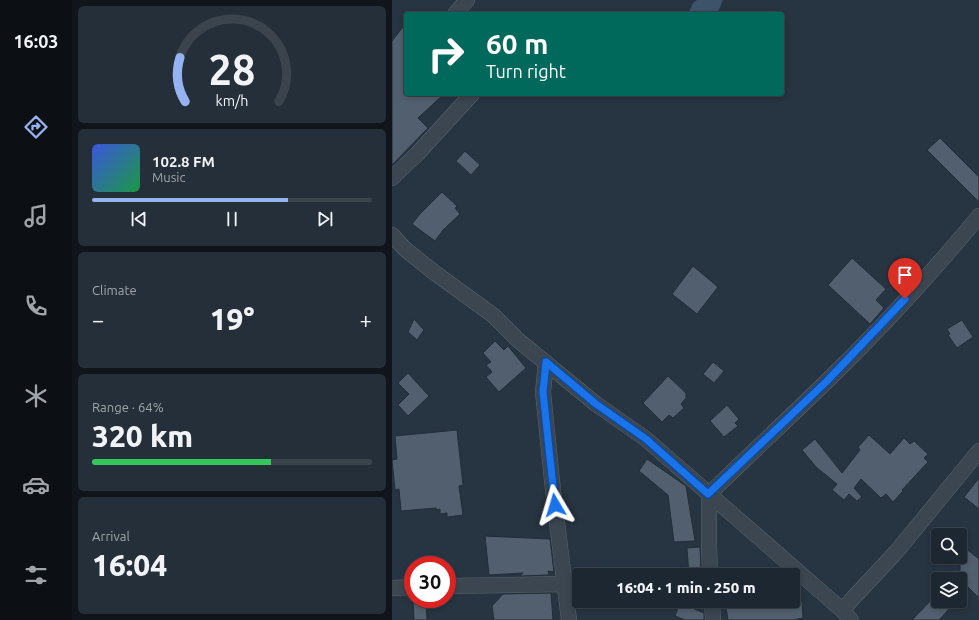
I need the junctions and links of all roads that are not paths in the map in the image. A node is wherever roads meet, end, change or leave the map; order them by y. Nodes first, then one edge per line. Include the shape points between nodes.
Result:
1 (467, 0) edge
2 (456, 12) edge
3 (470, 96) edge
4 (392, 178) edge
5 (979, 216) edge
6 (392, 235) edge
7 (546, 362) junction
8 (979, 451) edge
9 (708, 494) junction
10 (710, 568) edge
11 (565, 584) junction
12 (456, 586) edge
13 (404, 587) edge
14 (392, 588) edge
15 (712, 608) edge
16 (846, 615) edge
17 (568, 620) edge
18 (713, 620) edge

1 - 2 street
3 - 4 street
5 - 9 street via 866,342
6 - 7 street via 405,249 494,316 518,340
7 - 9 street via 596,404 646,439
7 - 11 street via 543,392
8 - 16 street
9 - 10 street
9 - 16 street
11 - 12 street
11 - 17 street
13 - 14 street
15 - 18 street

